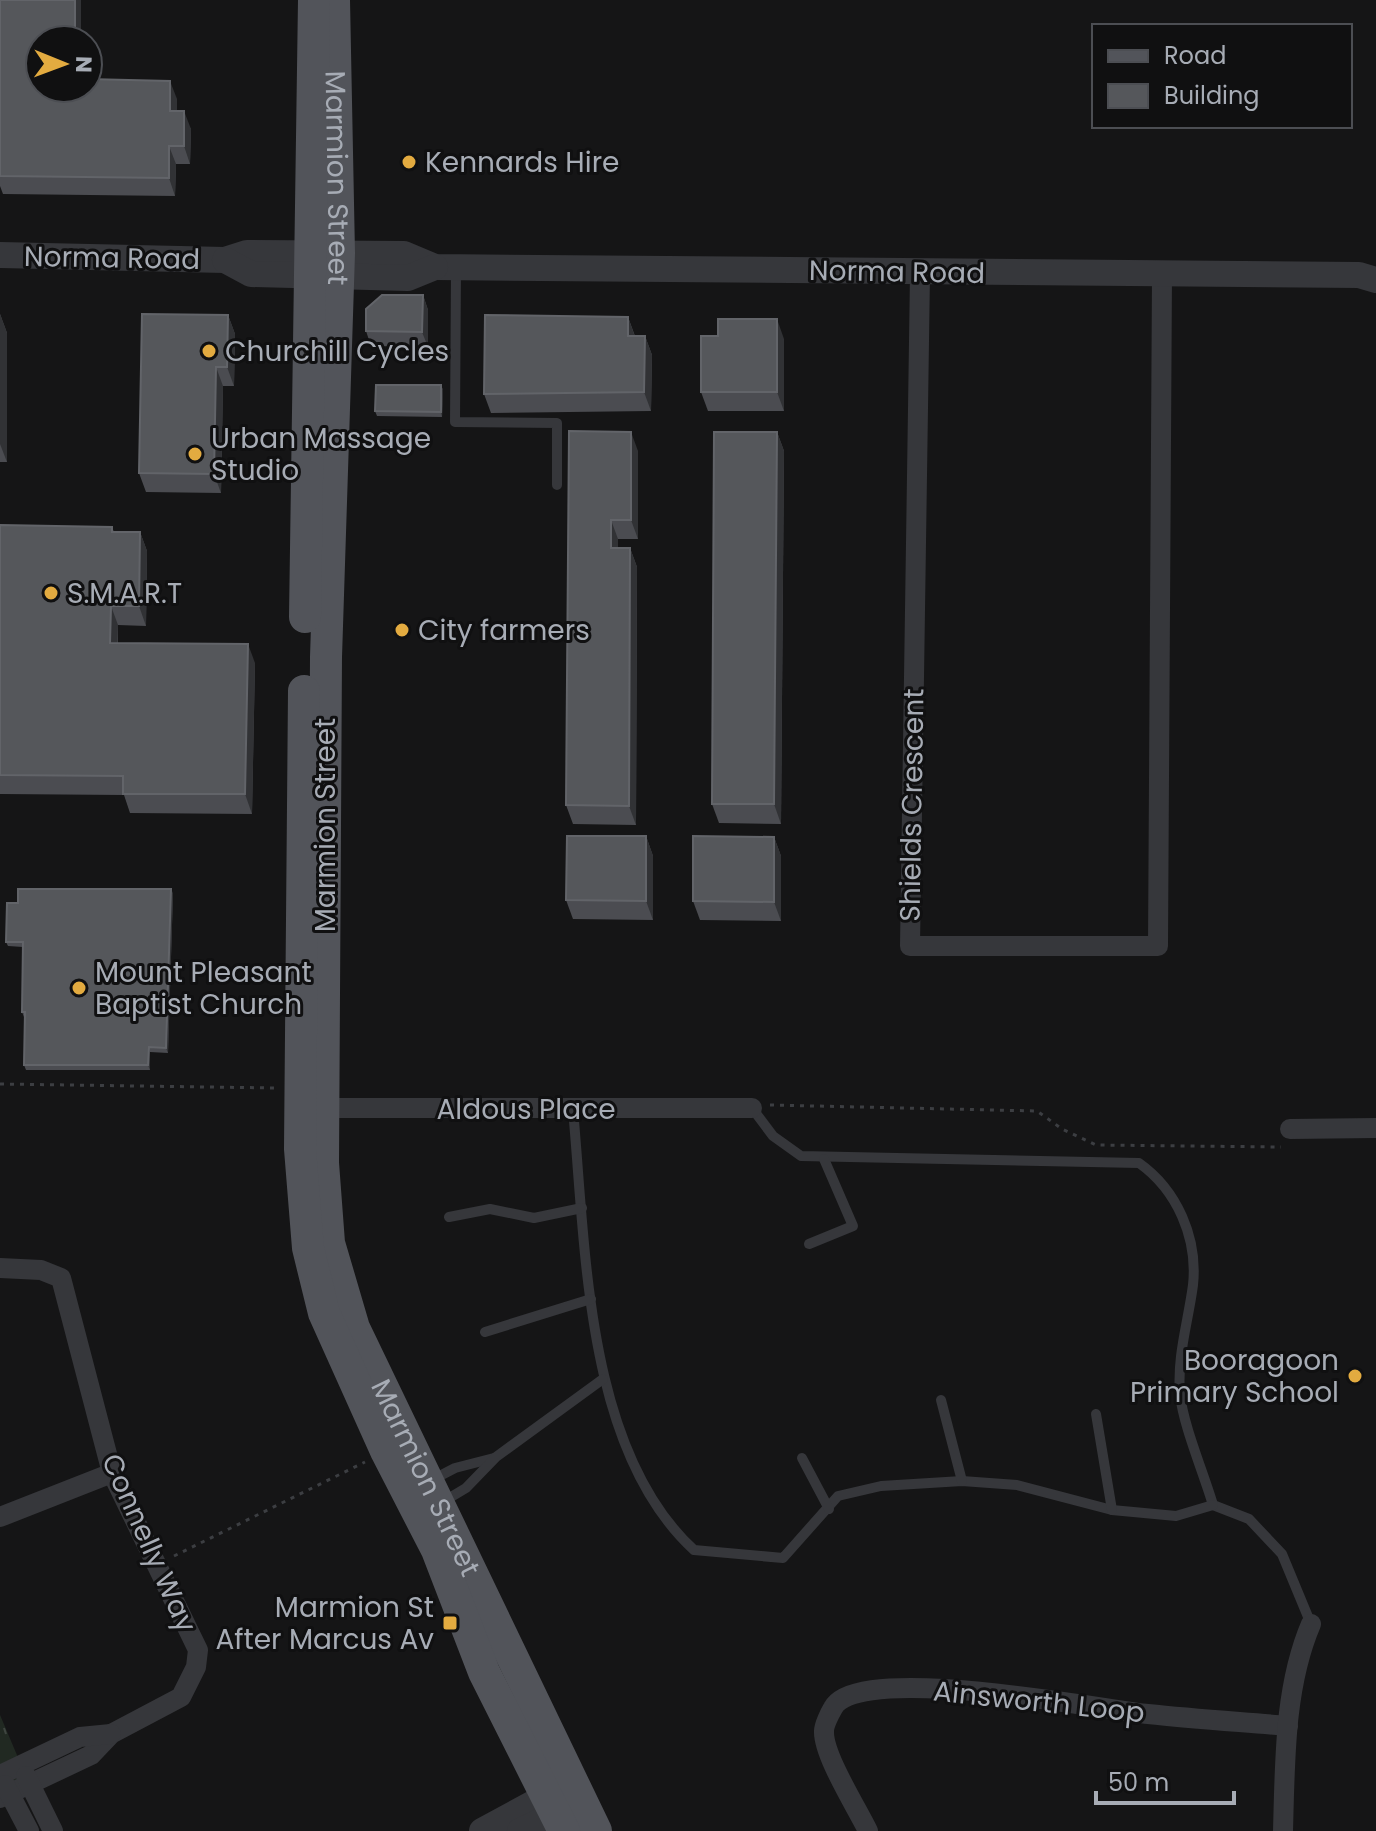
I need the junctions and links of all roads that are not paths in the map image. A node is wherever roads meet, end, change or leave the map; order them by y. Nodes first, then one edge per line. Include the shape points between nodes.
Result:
1 (314, 0) edge
2 (334, 0) edge
3 (0, 255) edge
4 (323, 265) junction
5 (445, 267) junction
6 (920, 274) junction
7 (1162, 274) junction
8 (1370, 275) edge
9 (557, 485) dead end
10 (304, 1102) junction
11 (752, 1108) joint
12 (573, 1110) junction
13 (1376, 1128) edge
14 (1289, 1138) road end
15 (824, 1159) junction
16 (582, 1208) junction
17 (449, 1217) dead end
18 (809, 1244) dead end
19 (0, 1268) edge
20 (591, 1299) junction
21 (485, 1332) dead end
22 (603, 1379) junction
23 (941, 1400) dead end
24 (1096, 1414) dead end
25 (496, 1457) junction
26 (802, 1458) dead end
27 (112, 1473) junction
28 (962, 1481) junction
29 (423, 1499) junction
30 (1213, 1505) junction
31 (829, 1509) junction
32 (1112, 1510) junction
33 (0, 1517) edge
34 (1311, 1624) joint
35 (1288, 1726) junction
36 (111, 1734) junction
37 (21, 1765) junction
38 (0, 1775) edge
39 (30, 1786) junction
40 (5, 1796) edge
41 (565, 1805) edge
42 (29, 1831) edge
43 (53, 1831) edge
44 (482, 1831) edge
45 (520, 1831) edge
46 (596, 1831) edge
47 (868, 1831) edge
48 (1283, 1831) edge

1 - 4 main road, Marmion Street
2 - 4 main road, Marmion Street
3 - 4 street, Norma Road via 225,260 251,274
4 - 5 street, Norma Road via 404,254
4 - 10 main road, Marmion Street
5 - 6 street, Norma Road
5 - 9 lane via 455,422 557,423
6 - 7 street, Norma Road
6 - 7 street, Shields Crescent via 910,946 1158,946
7 - 8 street, Norma Road
10 - 12 street, Aldous Place
10 - 29 main road, Marmion Street via 301,1198 314,1281 324,1313
11 - 12 street, Aldous Place
11 - 15 lane via 773,1136 801,1156
12 - 16 lane
13 - 14 street
15 - 18 lane via 853,1226
15 - 30 lane via 1139,1163 1161,1179 1188,1225 1193,1283 1178,1361 1181,1399
16 - 17 lane via 534,1218 490,1209
16 - 20 lane
19 - 27 street, Connelly Way via 41,1270 61,1278
20 - 21 lane
20 - 22 lane
22 - 25 lane
22 - 31 lane via 647,1493 694,1550 783,1558
23 - 28 lane
24 - 32 lane
25 - 29 lane via 455,1468
25 - 29 lane via 466,1488
26 - 31 lane
27 - 33 street
27 - 36 street, Connelly Way via 198,1650 181,1697
28 - 31 lane via 881,1486 838,1496
28 - 32 lane via 1017,1485
29 - 41 main road, Marmion Street
30 - 32 lane via 1176,1516
30 - 34 lane via 1249,1519 1282,1554
34 - 35 street via 1299,1657
35 - 47 street, Ainsworth Loop via 1146,1714 980,1690 849,1694 834,1705 824,1730
35 - 48 street
36 - 37 street, Connelly Way via 80,1737
36 - 39 street, Connelly Way via 91,1755
37 - 38 street, Connelly Way
37 - 39 street
38 - 40 street
39 - 40 street, Connelly Way
39 - 43 street
40 - 42 street
41 - 44 street
41 - 45 street
41 - 46 main road, Marmion Street

